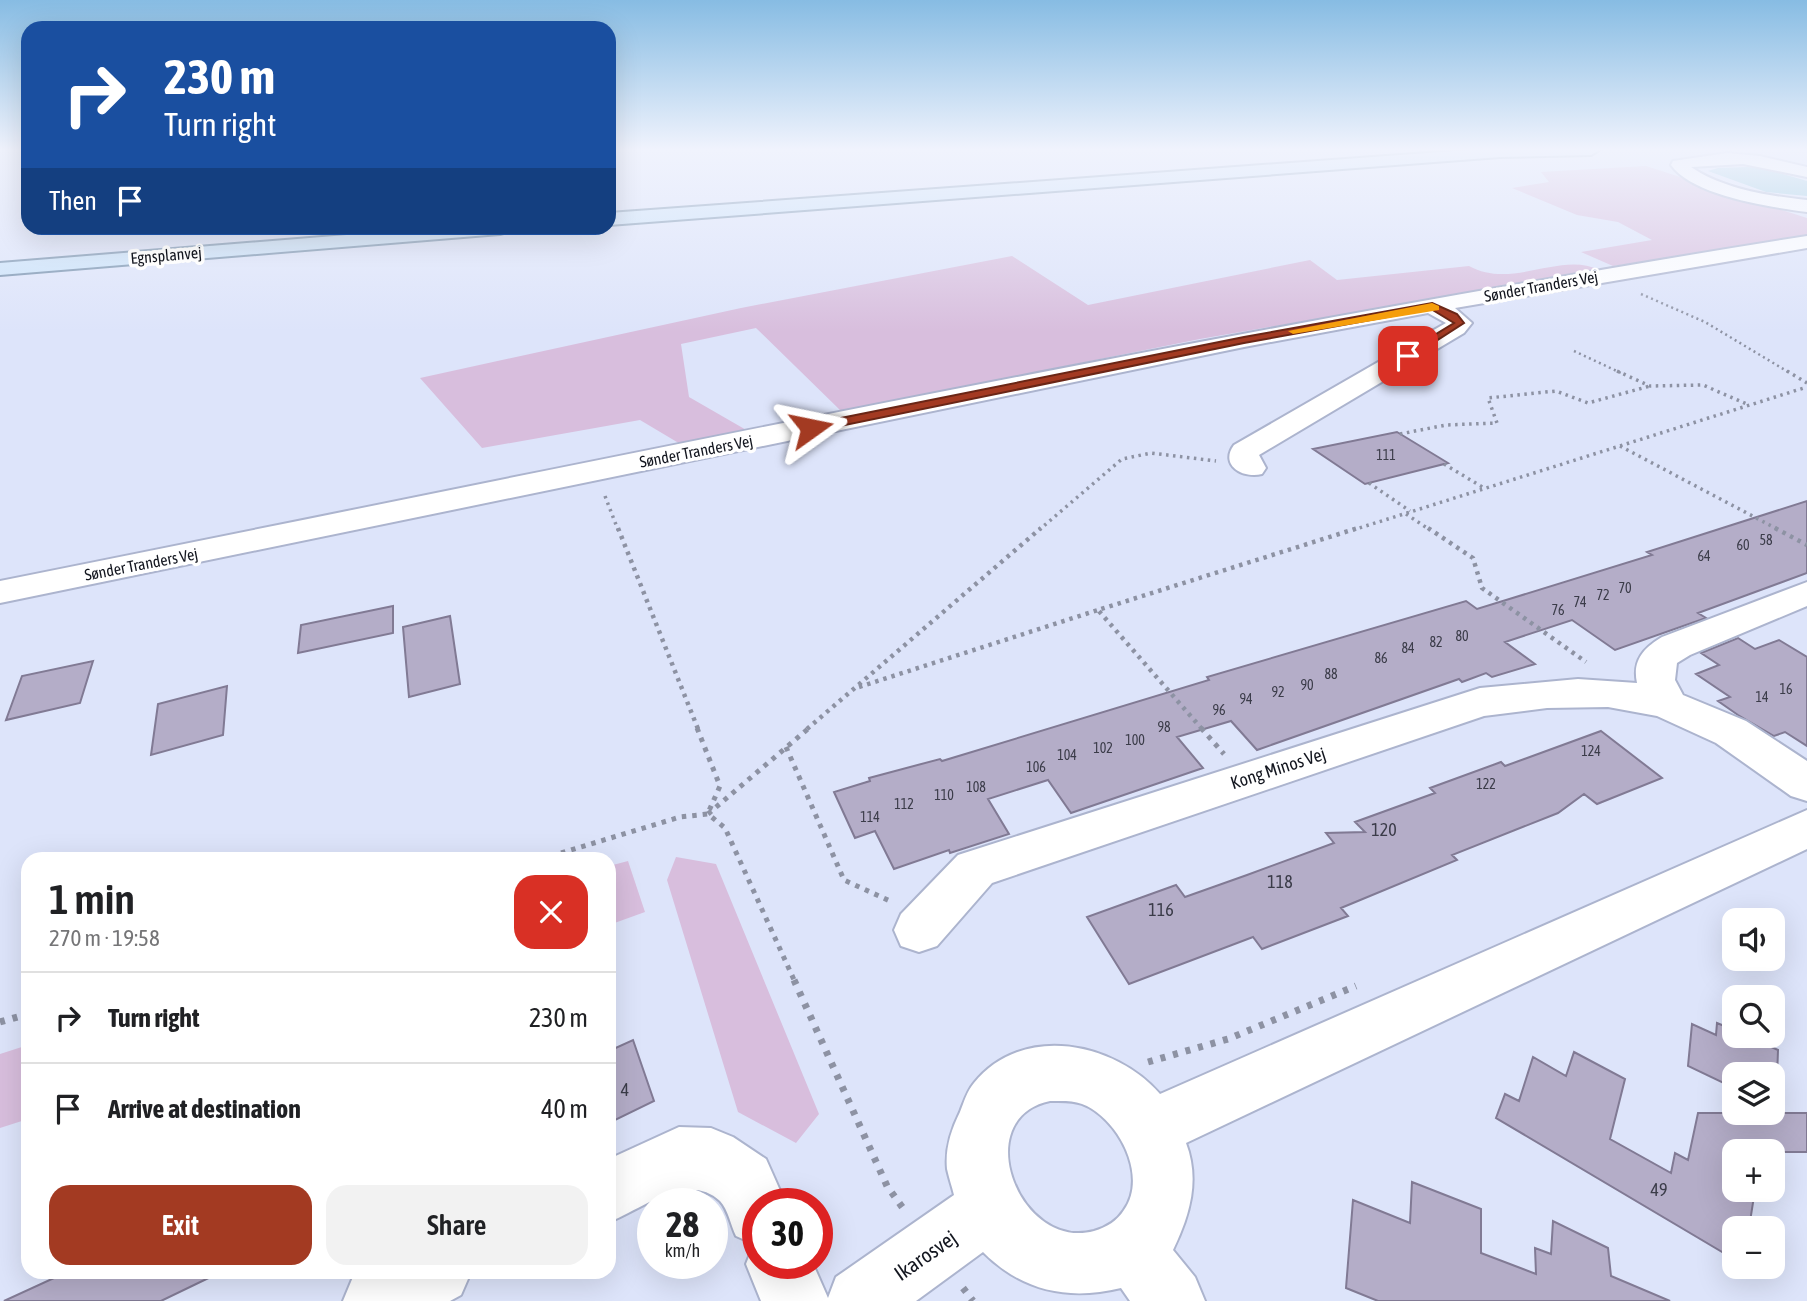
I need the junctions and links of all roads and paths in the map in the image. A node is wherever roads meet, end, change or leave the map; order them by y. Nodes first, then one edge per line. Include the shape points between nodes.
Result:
1 (718, 211) edge
2 (616, 218) edge
3 (415, 235) edge
4 (1807, 242) edge
5 (0, 269) edge
6 (1598, 276) junction
7 (1432, 306) junction
8 (1574, 351) dead end
9 (1807, 385) edge
10 (1650, 386) junction
11 (1750, 405) junction
12 (1400, 434) dead end
13 (1619, 446) junction
14 (1444, 464) dead end
15 (1249, 465) joint
16 (595, 472) junction
17 (1370, 483) dead end
18 (1485, 488) junction
19 (1408, 513) junction
20 (1807, 545) edge
21 (0, 592) edge
22 (1807, 593) edge
23 (1098, 610) junction
24 (855, 689) junction
25 (1610, 691) junction
26 (1668, 704) junction
27 (786, 747) junction
28 (1245, 779) junction
29 (1807, 784) edge
30 (708, 814) junction
31 (1807, 828) edge
32 (564, 852) edge
33 (924, 924) joint
34 (1358, 985) dead end
35 (21, 1016) edge
36 (0, 1022) edge
37 (1134, 1058) dead end
38 (1149, 1129) junction
39 (616, 1188) edge
40 (747, 1188) edge
41 (989, 1209) junction
42 (1132, 1249) junction
43 (933, 1250) junction
44 (423, 1279) edge
45 (785, 1279) edge
46 (377, 1301) edge
47 (795, 1301) edge
48 (860, 1301) edge
49 (1171, 1301) edge

1 - 2 main road
3 - 5 main road, Egnsplanvej
4 - 6 street, Sønder Tranders Vej
6 - 7 street, Sønder Tranders Vej
6 - 9 path via 1705,322
7 - 15 street via 1460,323 1244,452
7 - 16 street, Sønder Tranders Vej
8 - 10 path
9 - 11 path
10 - 11 path via 1703,385
10 - 12 path via 1588,403 1556,391 1488,398 1497,423 1446,425
11 - 13 path
13 - 18 path
13 - 20 path
14 - 18 path
15 - 24 path via 1151,453 1122,459
16 - 21 street, Sønder Tranders Vej
16 - 30 path via 720,786
17 - 19 path
18 - 19 path
19 - 23 path
19 - 25 path via 1473,558 1482,588 1593,667
22 - 26 street via 1658,657 1655,680
23 - 24 path
23 - 28 path
24 - 27 path
25 - 26 street, Kong Minos Vej
25 - 28 street, Kong Minos Vej via 1553,692 1480,702
26 - 29 street, Kong Minos Vej via 1731,732
27 - 30 path
27 - 33 path via 845,880
28 - 33 street, Kong Minos Vej via 975,869
30 - 32 path via 680,817
30 - 43 path via 725,828 887,1186
31 - 38 street
34 - 37 path via 1243,1035 1186,1054 1146,1062
35 - 36 path
38 - 41 street via 1130,1103 1105,1085 1078,1074 1050,1073 1023,1080 1000,1095 985,1118 976,1147 978,1178
38 - 42 street via 1161,1160 1163,1194 1153,1225
39 - 40 street via 678,1157 711,1159 744,1181
41 - 42 street via 1020,1243 1039,1256 1072,1266 1104,1263
41 - 43 street, Ikarosvej
42 - 49 street
43 - 48 street, Ikarosvej
44 - 46 street
45 - 47 street

